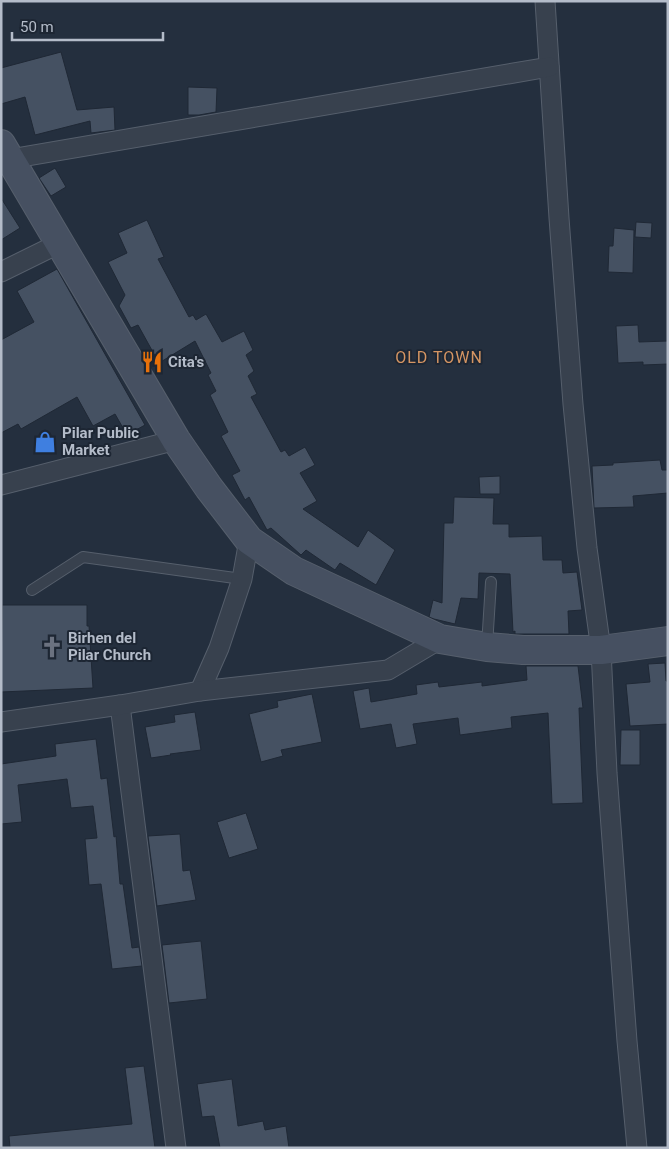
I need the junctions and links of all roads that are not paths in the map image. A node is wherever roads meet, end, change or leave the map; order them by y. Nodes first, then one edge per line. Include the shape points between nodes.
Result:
1 (545, 1) edge
2 (549, 67) junction
3 (4, 149) edge
4 (60, 243) junction
5 (1, 272) edge
6 (176, 440) junction
7 (1, 485) edge
8 (249, 540) junction
9 (242, 579) junction
10 (491, 582) dead end
11 (32, 590) dead end
12 (440, 639) junction
13 (668, 641) edge
14 (487, 647) junction
15 (601, 650) junction
16 (200, 691) junction
17 (120, 705) junction
18 (1, 722) edge
19 (176, 1148) edge
20 (637, 1148) edge

1 - 2 street
2 - 3 street
2 - 15 street via 573,404
3 - 4 main road
4 - 5 street
4 - 6 main road
6 - 7 street
6 - 8 main road
8 - 9 street
8 - 12 main road via 294,571
9 - 11 lane via 83,557
9 - 16 street via 219,648
10 - 14 lane
12 - 14 main road
12 - 16 street via 388,670
13 - 15 main road
14 - 15 main road
15 - 20 street via 606,773
16 - 17 street
17 - 18 street
17 - 19 street

